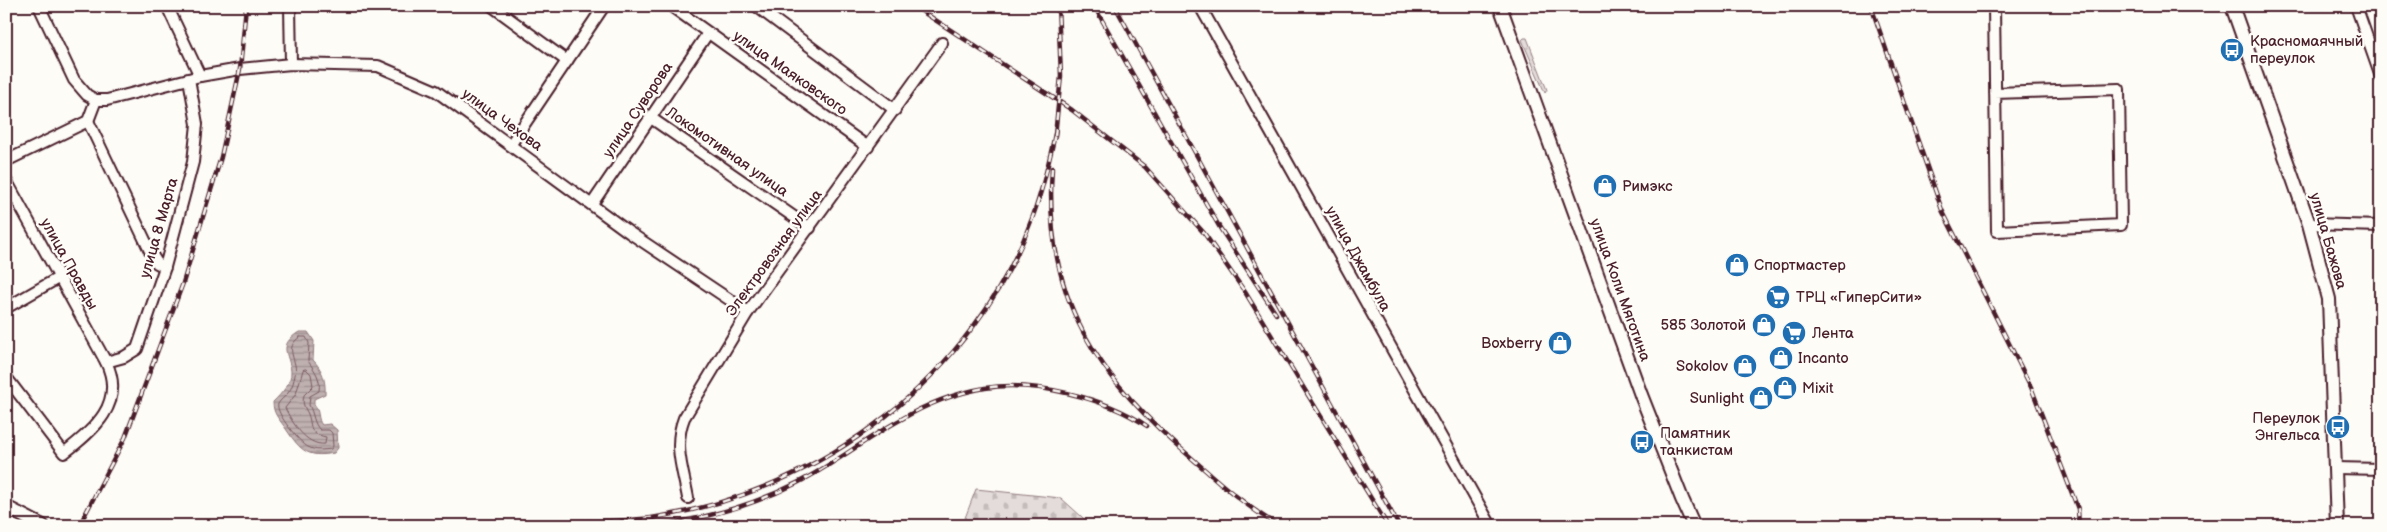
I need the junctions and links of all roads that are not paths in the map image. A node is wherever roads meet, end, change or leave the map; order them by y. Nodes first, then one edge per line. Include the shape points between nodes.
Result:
1 (39, 6) edge
2 (166, 6) edge
3 (290, 6) edge
4 (492, 6) edge
5 (604, 6) edge
6 (671, 6) edge
7 (756, 6) edge
8 (1200, 6) edge
9 (1500, 6) edge
10 (1994, 6) edge
11 (2232, 6) edge
12 (2356, 6) edge
13 (708, 33) junction
14 (942, 42) dead end
15 (567, 61) junction
16 (291, 64) junction
17 (200, 76) junction
18 (2381, 77) edge
19 (189, 79) junction
20 (1995, 93) junction
21 (96, 100) junction
22 (895, 110) junction
23 (651, 118) junction
24 (88, 121) junction
25 (511, 144) junction
26 (868, 147) junction
27 (6, 161) edge
28 (6, 180) edge
29 (592, 204) junction
30 (2309, 224) junction
31 (2381, 226) edge
32 (810, 228) junction
33 (165, 267) junction
34 (60, 277) junction
35 (6, 308) edge
36 (748, 312) junction
37 (106, 362) junction
38 (6, 377) edge
39 (2336, 468) junction
40 (2381, 469) edge
41 (688, 498) dead end
42 (1682, 499) junction
43 (6, 508) edge
44 (44, 526) edge
45 (1491, 526) edge
46 (1684, 526) edge
47 (1694, 526) edge
48 (2337, 526) edge

1 - 21 street via 74,80
2 - 17 street
3 - 16 street
4 - 15 street
5 - 15 street
6 - 13 street, улица Маяковского
7 - 22 street
8 - 45 street, улица Джамбула
9 - 42 main road, улица Коли Мяготина
10 - 20 street
11 - 30 main road, улица Бажова
12 - 18 street
13 - 23 street, улица Суворова
13 - 26 street, улица Маяковского
14 - 22 street, Электровозная улица
15 - 25 street
16 - 17 street, улица Чехова
16 - 25 street, улица Чехова via 378,66 436,91
17 - 19 street, улица Чехова
19 - 21 street, улица Чехова via 118,99
19 - 33 street, улица 8 Марта via 198,124 193,162
20 - 20 street via 2119,89 2121,225 1997,231
21 - 24 street
22 - 26 street, Электровозная улица
23 - 29 street, улица Суворова
23 - 32 street, Локомотивная улица
24 - 27 street
24 - 33 street via 152,255
25 - 29 street, улица Чехова
26 - 32 street, Электровозная улица
28 - 34 street, улица Правды
29 - 36 street, улица Чехова
30 - 31 street
30 - 39 main road, улица Бажова via 2329,299
32 - 36 street, Электровозная улица
33 - 37 street, улица 8 Марта via 137,349
34 - 35 street
34 - 37 street, улица Правды
36 - 41 street, Электровозная улица via 679,431 678,444
37 - 38 street, улица Правды via 114,388 107,409 92,432 64,453
39 - 40 street
39 - 48 main road, улица Бажова
42 - 46 main road, улица Коли Мяготина
42 - 47 main road, улица Коли Мяготина
43 - 44 main road

